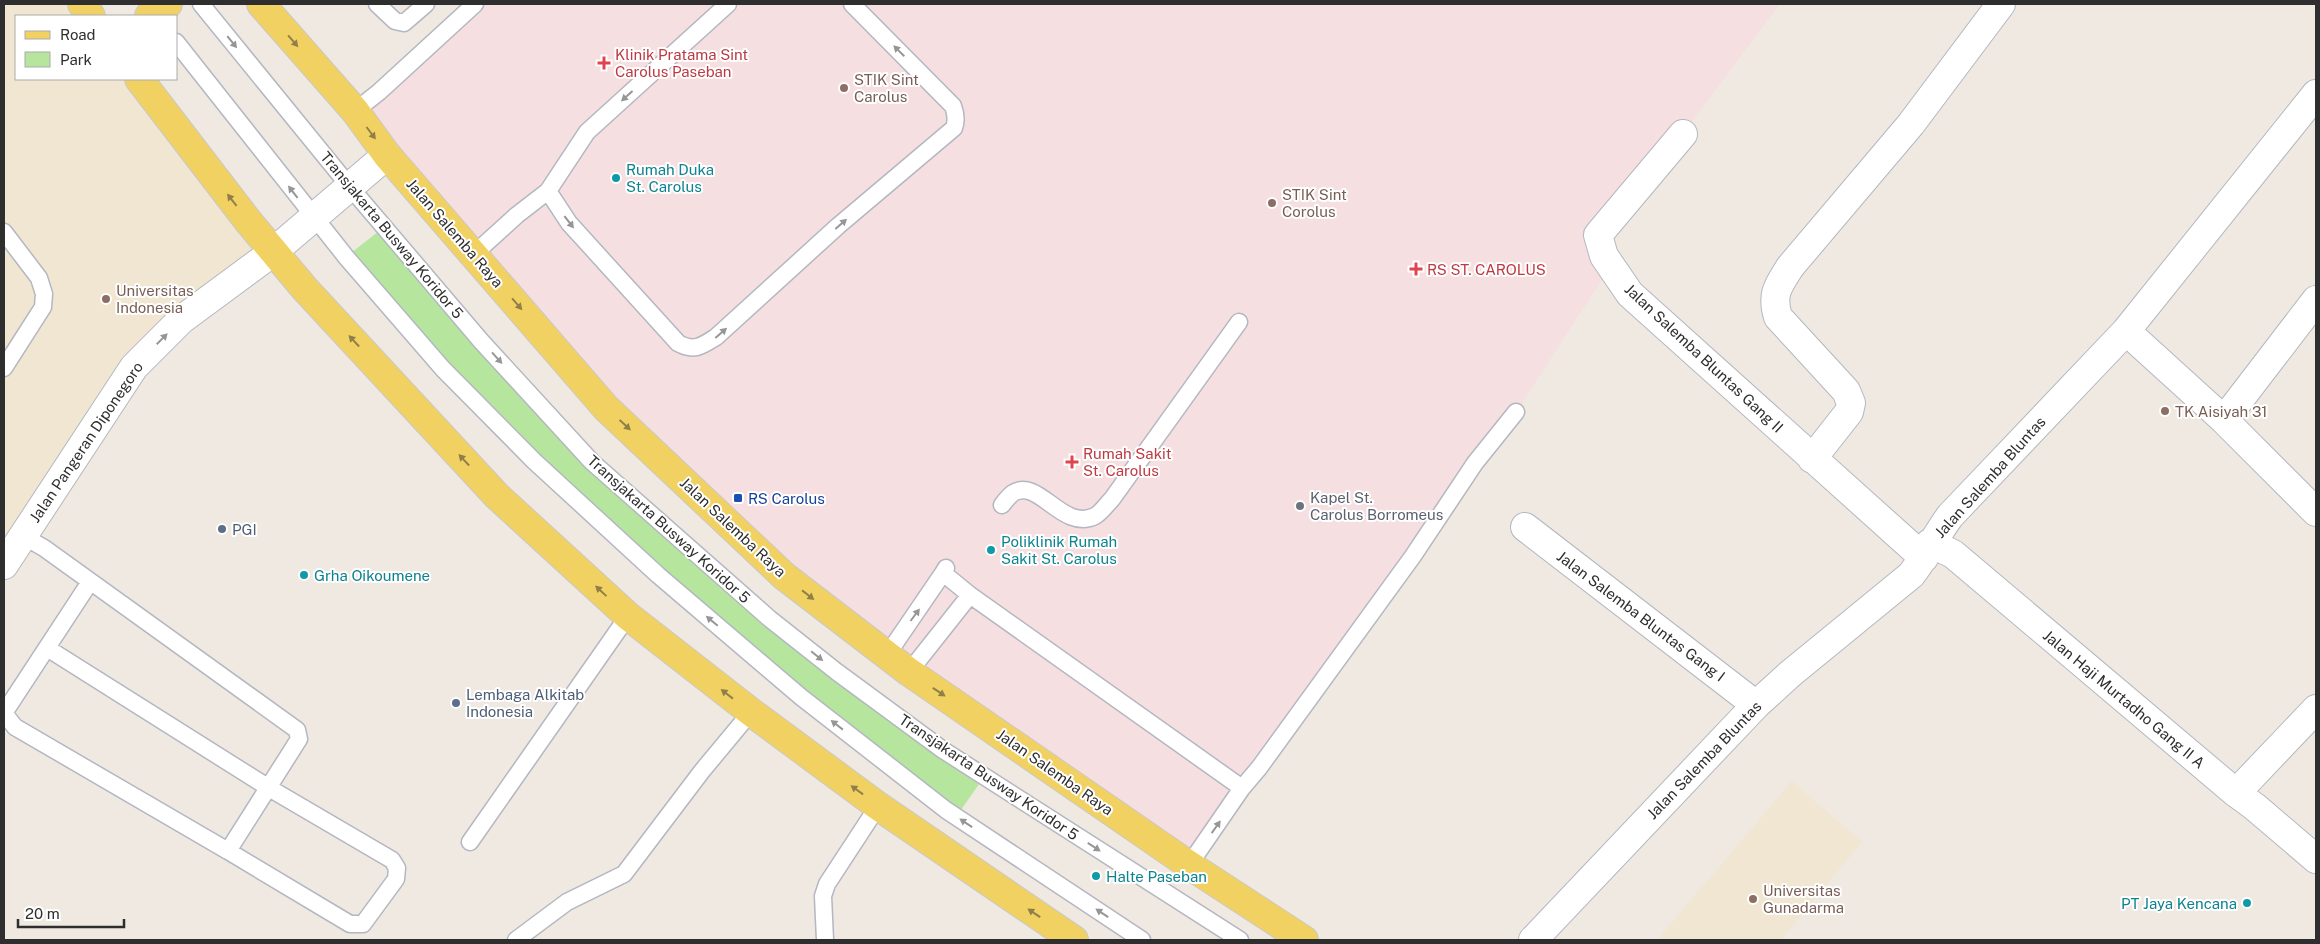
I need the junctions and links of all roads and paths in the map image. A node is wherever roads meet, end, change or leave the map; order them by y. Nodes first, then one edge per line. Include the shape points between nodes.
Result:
1 (82, 4) edge
2 (201, 4) edge
3 (377, 4) edge
4 (426, 4) edge
5 (475, 4) edge
6 (728, 4) edge
7 (852, 4) edge
8 (2001, 4) edge
9 (270, 8) edge
10 (90, 15) edge
11 (178, 45) edge
12 (140, 80) edge
13 (2316, 94) edge
14 (355, 111) junction
15 (1684, 134) dead end
16 (387, 155) junction
17 (350, 187) junction
18 (548, 191) junction
19 (313, 218) junction
20 (4, 232) edge
21 (10, 251) edge
22 (273, 252) junction
23 (474, 254) junction
24 (2316, 300) edge
25 (1239, 322) dead end
26 (2126, 331) junction
27 (4, 368) edge
28 (1516, 412) dead end
29 (2224, 420) junction
30 (1812, 458) junction
31 (1002, 505) dead end
32 (2316, 512) edge
33 (1525, 527) dead end
34 (23, 536) junction
35 (1927, 550) junction
36 (4, 565) edge
37 (90, 582) junction
38 (970, 595) junction
39 (628, 616) junction
40 (47, 648) junction
41 (887, 655) junction
42 (909, 672) junction
43 (1756, 705) junction
44 (2316, 709) edge
45 (750, 712) junction
46 (269, 788) junction
47 (1242, 788) junction
48 (2236, 793) junction
49 (878, 806) junction
50 (470, 842) dead end
51 (228, 851) junction
52 (2316, 859) edge
53 (1189, 866) junction
54 (516, 940) edge
55 (825, 940) edge
56 (1074, 940) edge
57 (1142, 940) edge
58 (1240, 940) edge
59 (1304, 940) edge
60 (1533, 940) edge

1 - 10 main road
2 -> 17 lane, Transjakarta Busway Koridor 5
3 - 4 lane via 395,21 404,23
5 - 14 lane
6 -> 18 lane via 587,132
18 -> 7 lane via 569,223 678,343 688,349 700,348 954,128 956,113 953,106
8 - 30 street via 1910,124 1776,288 1774,304 1778,317 1846,391 1851,403 1849,412
9 -> 14 main road, Jalan Salemba Raya
19 -> 11 lane
22 -> 12 main road
13 - 26 street, Jalan Salemba Bluntas
14 -> 16 main road, Jalan Salemba Raya
15 - 30 street, Jalan Salemba Bluntas Gang II via 1598,235 1604,256 1630,294
16 - 17 street, Jalan Pangeran Diponegoro
16 - 23 main road, Jalan Salemba Raya
17 - 19 street, Jalan Pangeran Diponegoro
17 -> 58 lane, Transjakarta Busway Koridor 5 via 486,347 592,462 770,619 943,750
18 - 23 lane
19 - 22 street, Jalan Pangeran Diponegoro
57 -> 19 lane via 946,810 800,697 658,576 534,461 443,369
20 - 21 lane
21 - 27 lane via 39,278 44,294 43,307
34 -> 22 street, Jalan Pangeran Diponegoro via 134,367 181,320
39 -> 22 main road via 497,496
23 -> 41 main road, Jalan Salemba Raya via 606,408 784,576
24 - 29 street
25 - 31 lane via 1112,499 1096,515 1078,519 1066,515 1033,492 1022,490 1012,494
26 - 29 street
26 - 35 street, Jalan Salemba Bluntas via 1950,516
28 - 47 lane
29 - 32 street
30 - 35 street, Jalan Salemba Bluntas Gang II
33 - 43 street, Jalan Salemba Bluntas Gang I
34 - 36 street, Jalan Pangeran Diponegoro
34 - 37 lane
35 - 43 street, Jalan Salemba Bluntas via 1911,575
35 - 48 street, Jalan Haji Murtadho Gang II A via 1953,554
37 - 40 lane
37 - 46 lane via 297,730 299,739
41 -> 38 lane via 945,571
38 - 42 lane
38 - 47 lane
45 -> 39 main road
39 - 50 lane
40 - 46 lane
40 - 51 lane via 4,713 14,727
41 - 42 main road, Jalan Salemba Raya
42 -> 53 main road, Jalan Salemba Raya
43 - 60 street, Jalan Salemba Bluntas
44 - 48 street
49 -> 45 main road
45 - 54 lane via 624,874 567,902
46 - 51 lane
46 - 51 lane via 392,860 397,868 396,878 363,924 356,925
53 -> 47 lane
48 - 52 street, Jalan Haji Murtadho Gang II A
49 - 55 lane via 827,884 823,896
56 -> 49 main road
53 - 59 main road, Jalan Salemba Raya

